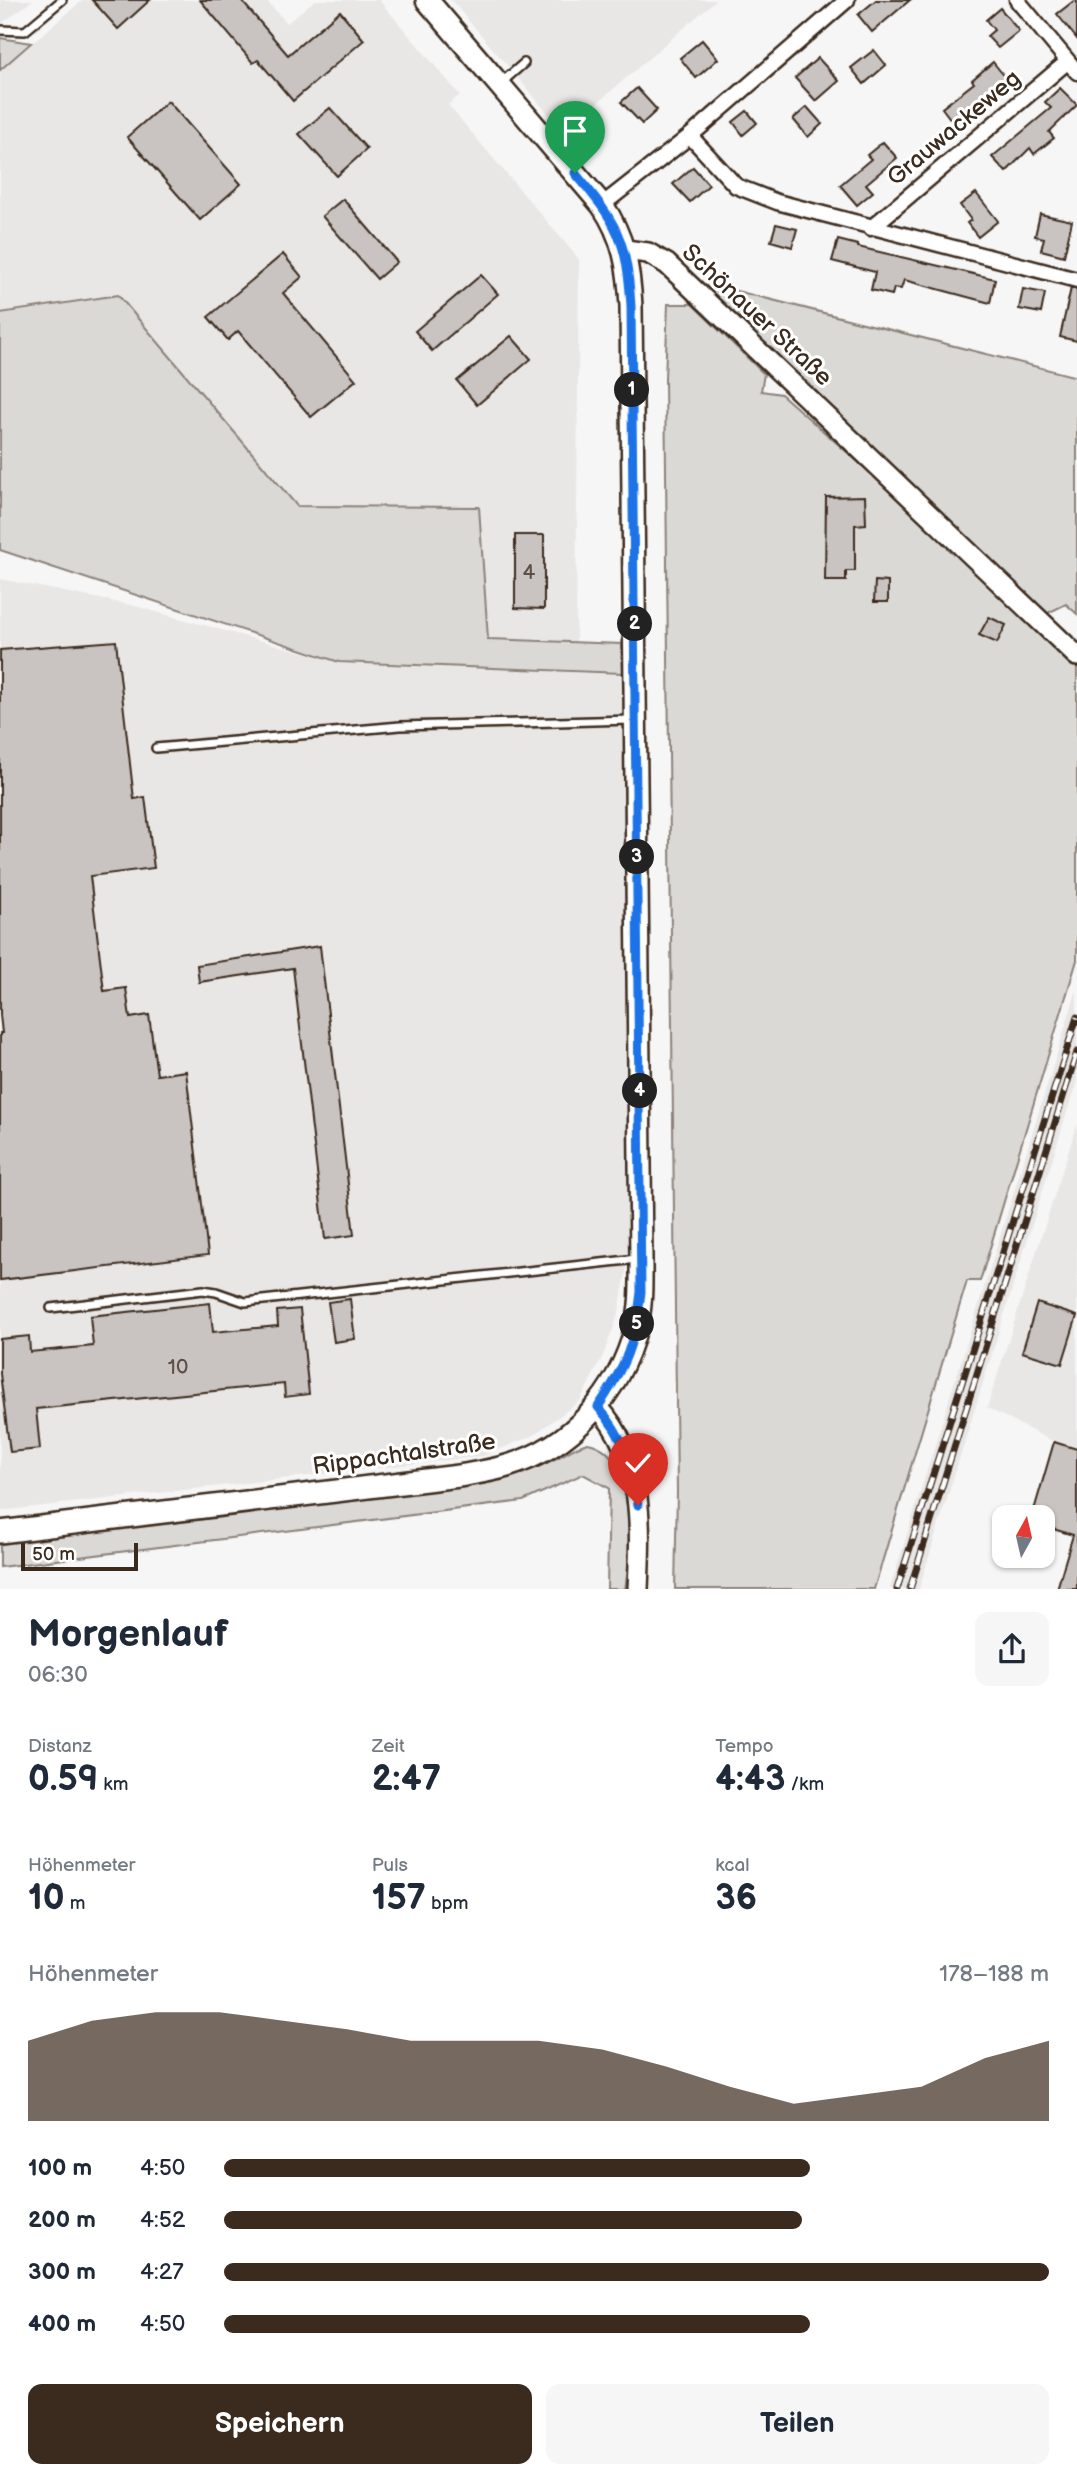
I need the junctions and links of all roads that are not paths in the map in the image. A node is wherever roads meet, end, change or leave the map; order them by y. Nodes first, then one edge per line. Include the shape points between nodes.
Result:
1 (62, 0) edge
2 (427, 0) edge
3 (846, 0) edge
4 (1017, 0) edge
5 (0, 30) edge
6 (524, 62) dead end
7 (1072, 67) edge
8 (499, 85) junction
9 (690, 136) junction
10 (602, 205) junction
11 (871, 228) junction
12 (625, 250) junction
13 (1077, 280) edge
14 (1077, 656) edge
15 (636, 720) junction
16 (156, 748) dead end
17 (641, 1259) junction
18 (51, 1308) dead end
19 (598, 1407) junction
20 (0, 1532) edge
21 (638, 1589) edge

1 - 5 lane via 25,31
2 - 8 main road
3 - 9 street
4 - 7 street, Grauwackeweg
6 - 8 lane
7 - 11 street, Grauwackeweg
8 - 10 main road
9 - 10 street
9 - 11 street via 736,186
10 - 12 main road
11 - 13 street
12 - 14 street, Schönauer Straße via 648,253 667,264
12 - 15 main road, Rippachtalstraße via 631,306
15 - 16 lane via 400,726
15 - 17 main road, Rippachtalstraße
17 - 18 lane via 245,1302 203,1290
17 - 19 main road, Rippachtalstraße via 637,1326 618,1377
19 - 20 main road, Rippachtalstraße via 570,1434 508,1466 459,1476
19 - 21 street via 616,1428 635,1475

